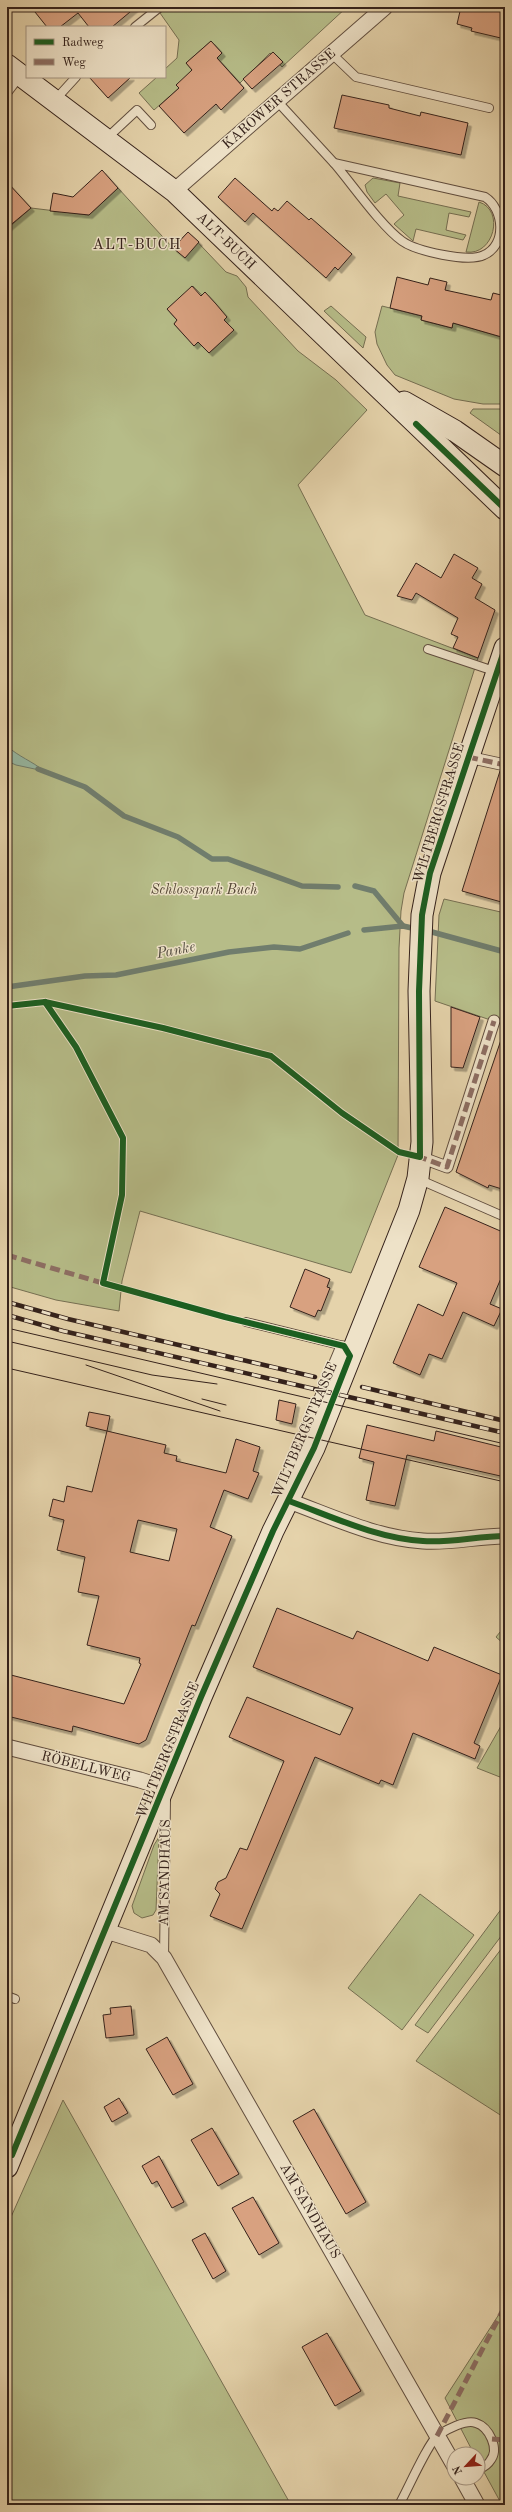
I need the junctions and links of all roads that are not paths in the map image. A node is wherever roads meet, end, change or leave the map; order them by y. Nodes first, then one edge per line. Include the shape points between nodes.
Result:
1 (160, 7) edge
2 (385, 7) edge
3 (136, 26) edge
4 (332, 54) junction
5 (14, 70) edge
6 (75, 78) edge
7 (7, 93) edge
8 (54, 100) junction
9 (277, 100) junction
10 (489, 108) dead end
11 (151, 125) dead end
12 (106, 138) junction
13 (334, 163) junction
14 (174, 191) junction
15 (386, 395) junction
16 (505, 466) edge
17 (505, 509) edge
18 (505, 648) edge
19 (428, 649) dead end
20 (497, 672) junction
21 (468, 757) junction
22 (505, 765) edge
23 (494, 1021) dead end
24 (420, 1157) junction
25 (418, 1178) junction
26 (505, 1217) edge
27 (397, 1241) junction
28 (246, 1322) dead end
29 (344, 1346) junction
30 (289, 1501) junction
31 (505, 1536) edge
32 (7, 1747) edge
33 (165, 1788) junction
34 (106, 1931) junction
35 (164, 1958) junction
36 (7, 1996) edge
37 (15, 1999) dead end
38 (7, 2167) edge
39 (437, 2436) junction
40 (446, 2451) edge
41 (486, 2464) edge
42 (466, 2486) edge
43 (399, 2505) edge
44 (477, 2505) edge

1 - 3 lane
2 - 4 street, KAROWER STRASSE
4 - 9 street, KAROWER STRASSE
4 - 10 lane via 356,77
5 - 7 lane
5 - 8 main road, ALT-BUCH
6 - 8 lane
8 - 12 main road, ALT-BUCH
9 - 13 lane
9 - 14 street, KAROWER STRASSE
11 - 12 lane via 137,110
12 - 14 main road, ALT-BUCH
13 - 13 lane via 394,234 412,247 472,258 486,255 497,242 500,224 498,210 485,197
14 - 15 main road, ALT-BUCH
15 - 16 main road, ALT-BUCH via 407,403 440,422
15 - 17 main road, ALT-BUCH
18 - 20 main road, WILTBERGSTRASSE
19 - 20 lane
20 - 21 main road, WILTBERGSTRASSE
21 - 22 street
21 - 24 main road, WILTBERGSTRASSE via 430,873 422,915 419,991
23 - 24 street via 447,1167
24 - 25 main road, WILTBERGSTRASSE
25 - 26 lane
25 - 27 main road, WILTBERGSTRASSE
27 - 29 street via 381,1256
27 - 30 main road, WILTBERGSTRASSE via 314,1448
28 - 29 lane
29 - 30 street via 285,1487
30 - 31 street via 383,1535 425,1541
30 - 33 main road, WILTBERGSTRASSE via 273,1531
32 - 33 street, RÖBELLWEG
33 - 34 main road, WILTBERGSTRASSE
33 - 35 lane, AM SANDHAUS via 167,1821
34 - 35 street, AM SANDHAUS via 151,1945
34 - 38 main road, WILTBERGSTRASSE
35 - 39 street, AM SANDHAUS
36 - 37 lane
39 - 40 street, AM SANDHAUS
39 - 41 lane via 466,2422 476,2423 492,2439 494,2451 491,2461
39 - 43 lane via 422,2458
42 - 44 street

